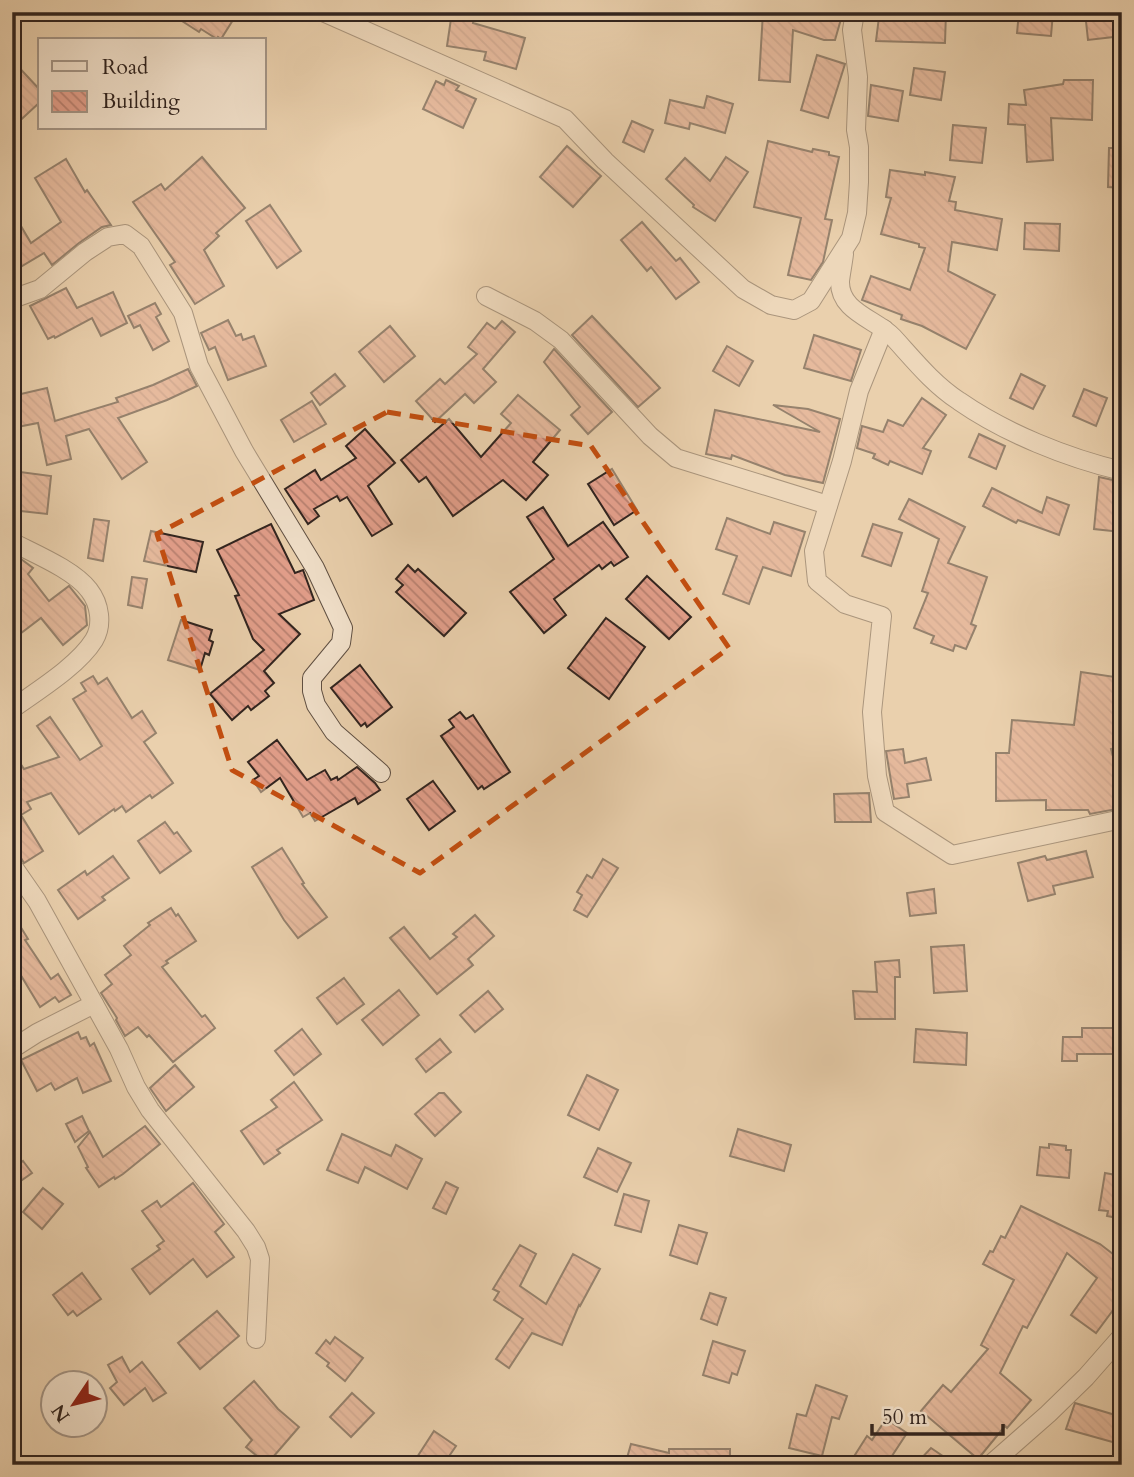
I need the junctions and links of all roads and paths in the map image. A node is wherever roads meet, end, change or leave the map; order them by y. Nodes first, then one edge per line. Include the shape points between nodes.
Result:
1 (323, 12) edge
2 (855, 12) edge
3 (845, 246) junction
4 (486, 296) dead end
5 (12, 299) edge
6 (884, 329) junction
7 (1122, 471) edge
8 (828, 505) junction
9 (12, 542) edge
10 (12, 709) edge
11 (381, 773) dead end
12 (1122, 819) edge
13 (12, 865) edge
14 (94, 1004) junction
15 (12, 1049) edge
16 (1122, 1336) edge
17 (256, 1339) dead end
18 (990, 1465) edge

1 - 3 street via 565,119 743,289 771,305 794,310 811,301
2 - 3 street via 859,182 851,238
3 - 6 street via 840,284 846,300 857,313
4 - 8 street via 561,340 676,458
5 - 11 street via 40,289 108,237 125,234 141,246 183,313 199,366 315,568 343,628 341,643 312,678 316,705 334,732
6 - 7 street via 917,366 958,401 1044,446
6 - 8 street via 859,391
8 - 12 street via 814,551 817,581 845,604 882,616 872,712 884,813 953,855
9 - 10 street via 74,576 89,590 100,612 94,639 74,663
13 - 14 street
14 - 15 street
14 - 17 street via 150,1110 256,1247 260,1259
16 - 18 street via 1086,1377

